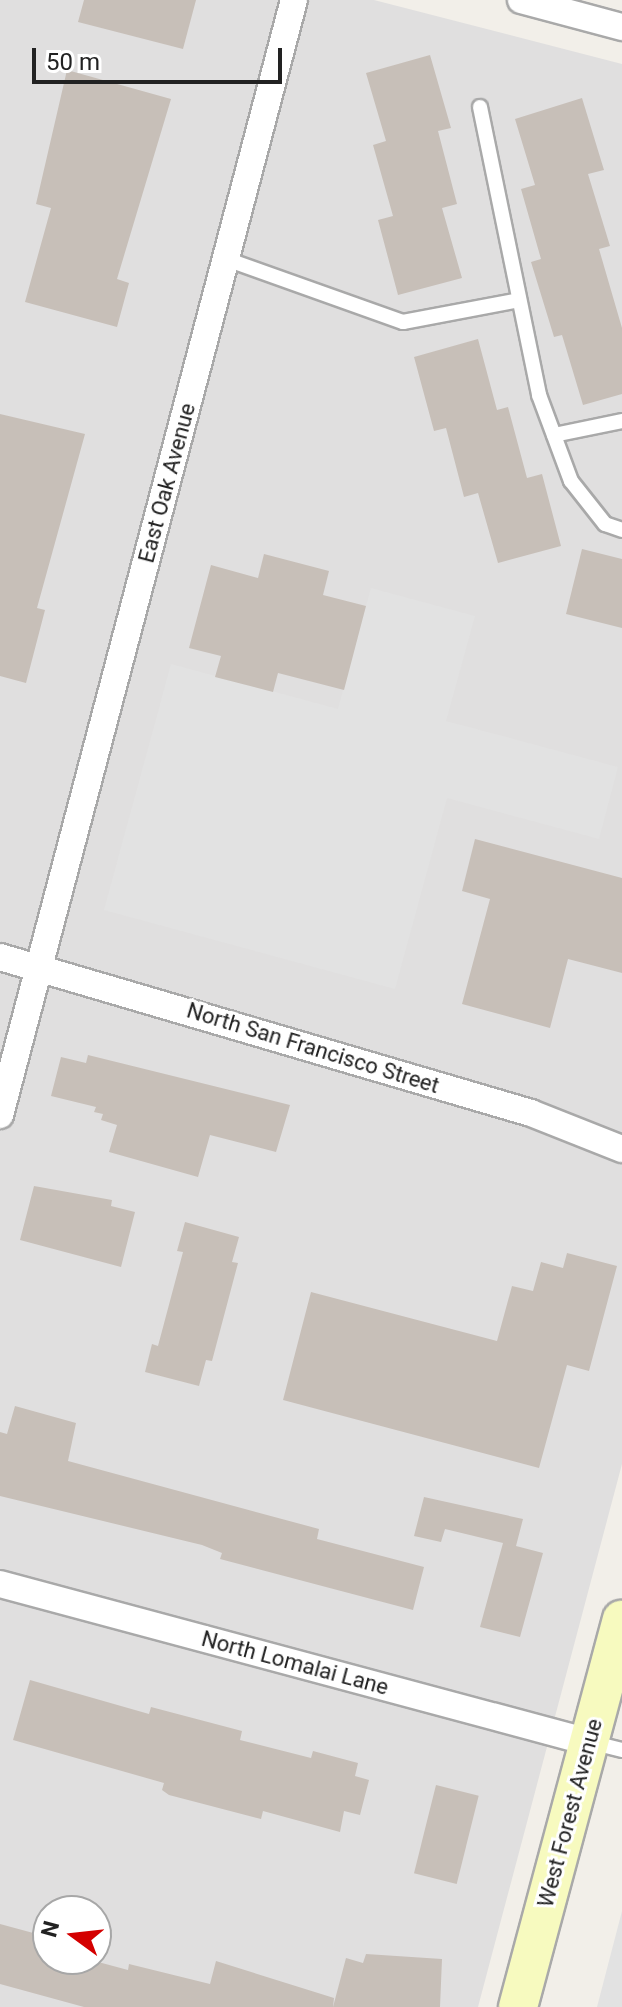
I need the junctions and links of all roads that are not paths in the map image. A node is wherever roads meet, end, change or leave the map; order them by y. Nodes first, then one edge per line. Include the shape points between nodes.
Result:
1 (294, 0) edge
2 (521, 0) edge
3 (622, 27) edge
4 (480, 107) dead end
5 (226, 259) junction
6 (519, 300) junction
7 (622, 421) edge
8 (554, 435) junction
9 (622, 530) edge
10 (0, 957) edge
11 (40, 967) junction
12 (0, 1115) edge
13 (622, 1149) edge
14 (0, 1584) edge
15 (622, 1620) edge
16 (606, 1746) edge
17 (518, 2007) edge

1 - 5 street, East Oak Avenue
2 - 3 street
4 - 6 lane
5 - 6 lane via 403,322
5 - 11 street, East Oak Avenue
6 - 8 lane via 539,395
7 - 8 lane
8 - 9 lane via 571,481 605,524
10 - 11 street, North San Francisco Street
11 - 12 street, East Oak Avenue
11 - 13 street, North San Francisco Street via 531,1113
14 - 16 street, North Lomalai Lane
15 - 16 main road, West Forest Avenue
16 - 17 main road, West Forest Avenue

